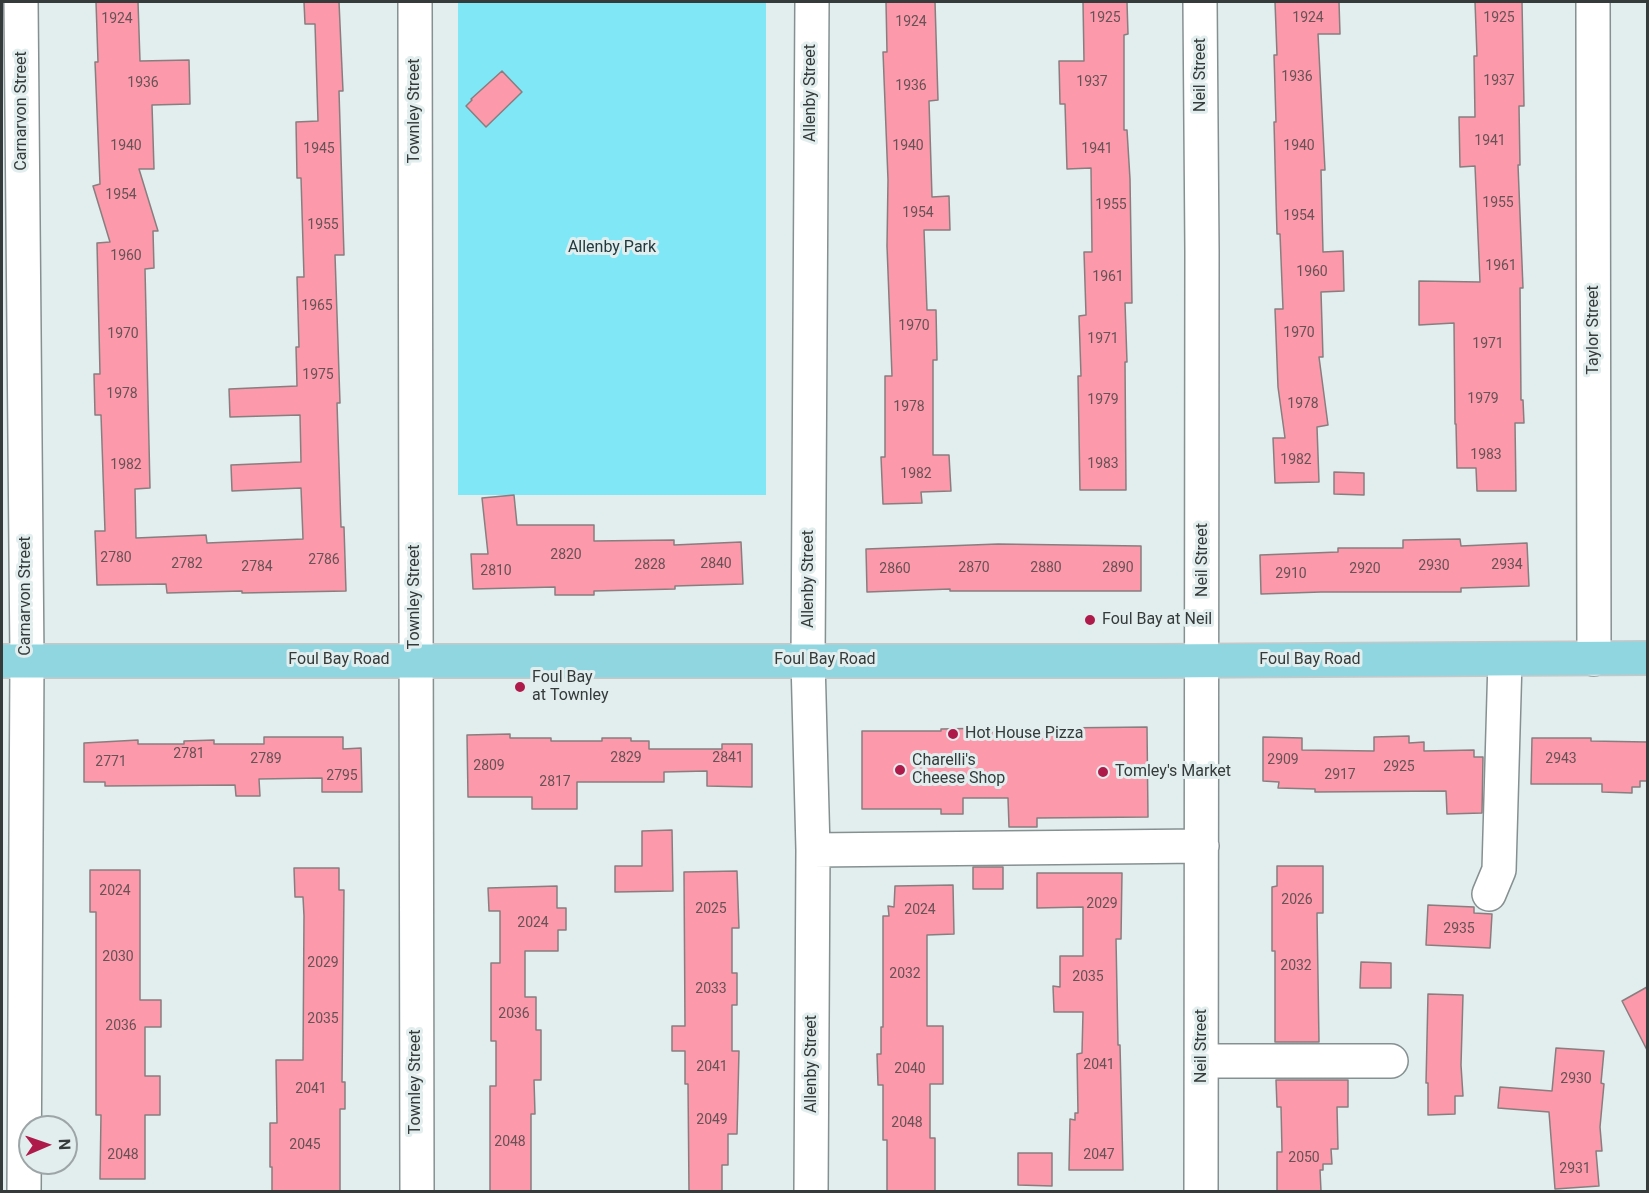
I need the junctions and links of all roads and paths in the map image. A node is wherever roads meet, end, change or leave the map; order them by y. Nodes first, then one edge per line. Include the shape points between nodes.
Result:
1 (21, 2) edge
2 (415, 2) edge
3 (812, 2) edge
4 (1200, 2) edge
5 (1593, 2) edge
6 (1647, 658) edge
7 (1594, 659) junction
8 (415, 660) junction
9 (808, 660) junction
10 (1203, 660) junction
11 (1504, 660) junction
12 (14, 661) edge
13 (1202, 846) junction
14 (813, 850) junction
15 (1489, 894) dead end
16 (1202, 1061) junction
17 (1392, 1061) dead end
18 (24, 1191) edge
19 (417, 1191) edge
20 (811, 1191) edge
21 (1201, 1191) edge

1 - 12 street, Carnarvon Street
2 - 8 street, Townley Street
3 - 9 street, Allenby Street
4 - 10 street, Neil Street
5 - 7 street, Taylor Street
6 - 7 main road, Foul Bay Road
7 - 11 main road, Foul Bay Road
8 - 9 main road, Foul Bay Road
8 - 12 main road, Foul Bay Road
8 - 19 street, Townley Street
9 - 10 main road, Foul Bay Road
9 - 14 street, Allenby Street
10 - 11 main road, Foul Bay Road
10 - 13 street, Neil Street
11 - 15 street via 1499,870
12 - 18 street, Carnarvon Street
13 - 14 street
13 - 16 street, Neil Street
14 - 20 street, Allenby Street
16 - 17 street
16 - 21 street, Neil Street

